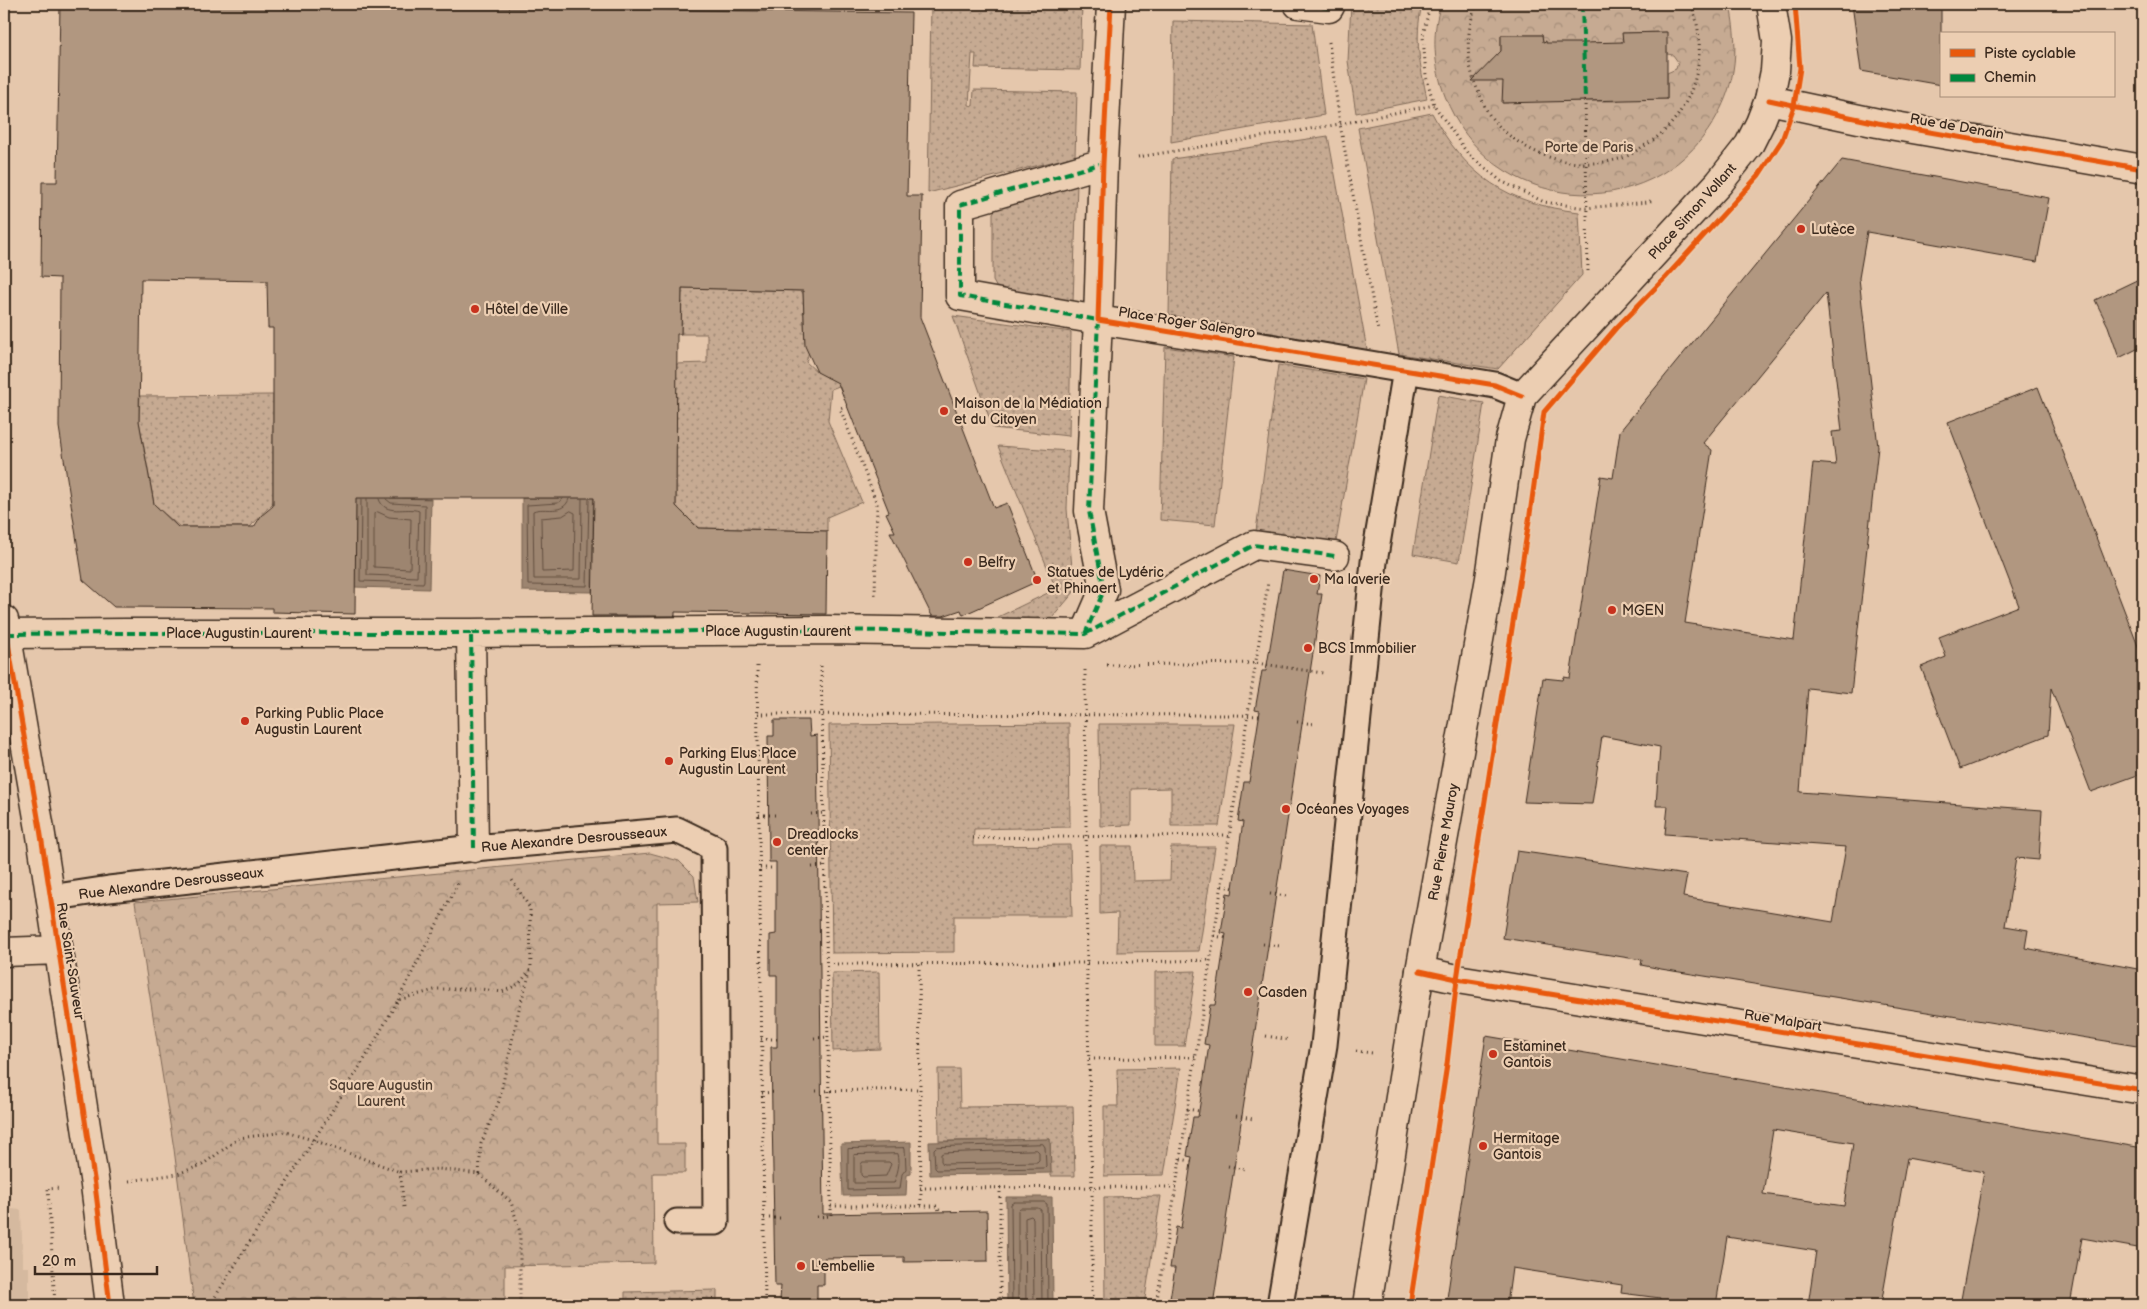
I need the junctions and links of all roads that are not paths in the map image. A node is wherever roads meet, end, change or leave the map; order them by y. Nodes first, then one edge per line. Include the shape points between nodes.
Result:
1 (1111, 4) edge
2 (1298, 4) edge
3 (1771, 4) edge
4 (1330, 6) edge
5 (1769, 100) junction
6 (1103, 163) junction
7 (2143, 169) edge
8 (1098, 320) junction
9 (1227, 340) joint
10 (1395, 368) junction
11 (1527, 389) junction
12 (1335, 556) dead end
13 (5, 627) edge
14 (471, 634) junction
15 (1085, 634) junction
16 (474, 848) junction
17 (50, 898) junction
18 (59, 950) junction
19 (4, 952) edge
20 (1420, 971) junction
21 (2143, 1090) edge
22 (676, 1222) dead end
23 (110, 1305) edge
24 (1280, 1305) edge
25 (1367, 1305) edge

1 - 6 street, Place Roger Salengro
2 - 4 street
3 - 5 street, Place Simon Vollant via 1776,41 1775,71
5 - 7 street, Rue de Denain via 1869,121
5 - 11 street, Place Simon Vollant via 1749,145 1735,164
6 - 8 street, Place Roger Salengro
6 - 8 street, Place Roger Salengro via 960,205 960,296
8 - 9 street, Place Roger Salengro
8 - 15 street, Place Roger Salengro via 1088,511 1104,590
9 - 10 lane, Place Roger Salengro
10 - 11 lane, Place Roger Salengro
10 - 24 lane via 1324,1045
11 - 20 street, Rue Pierre Mauroy via 1510,439 1490,578
12 - 15 street, Place Augustin Laurent via 1254,545
13 - 14 street, Place Augustin Laurent via 126,632
13 - 17 street, Rue Saint-Sauveur
14 - 15 street, Place Augustin Laurent via 757,630
14 - 16 street
16 - 17 lane, Rue Alexandre Desrousseaux
16 - 22 lane, Rue Alexandre Desrousseaux via 677,830 714,848 716,1222
17 - 18 street, Rue Saint-Sauveur
18 - 19 street
18 - 23 street, Rue Saint-Sauveur
20 - 21 street, Rue Malpart
20 - 25 street, Rue Pierre Mauroy

